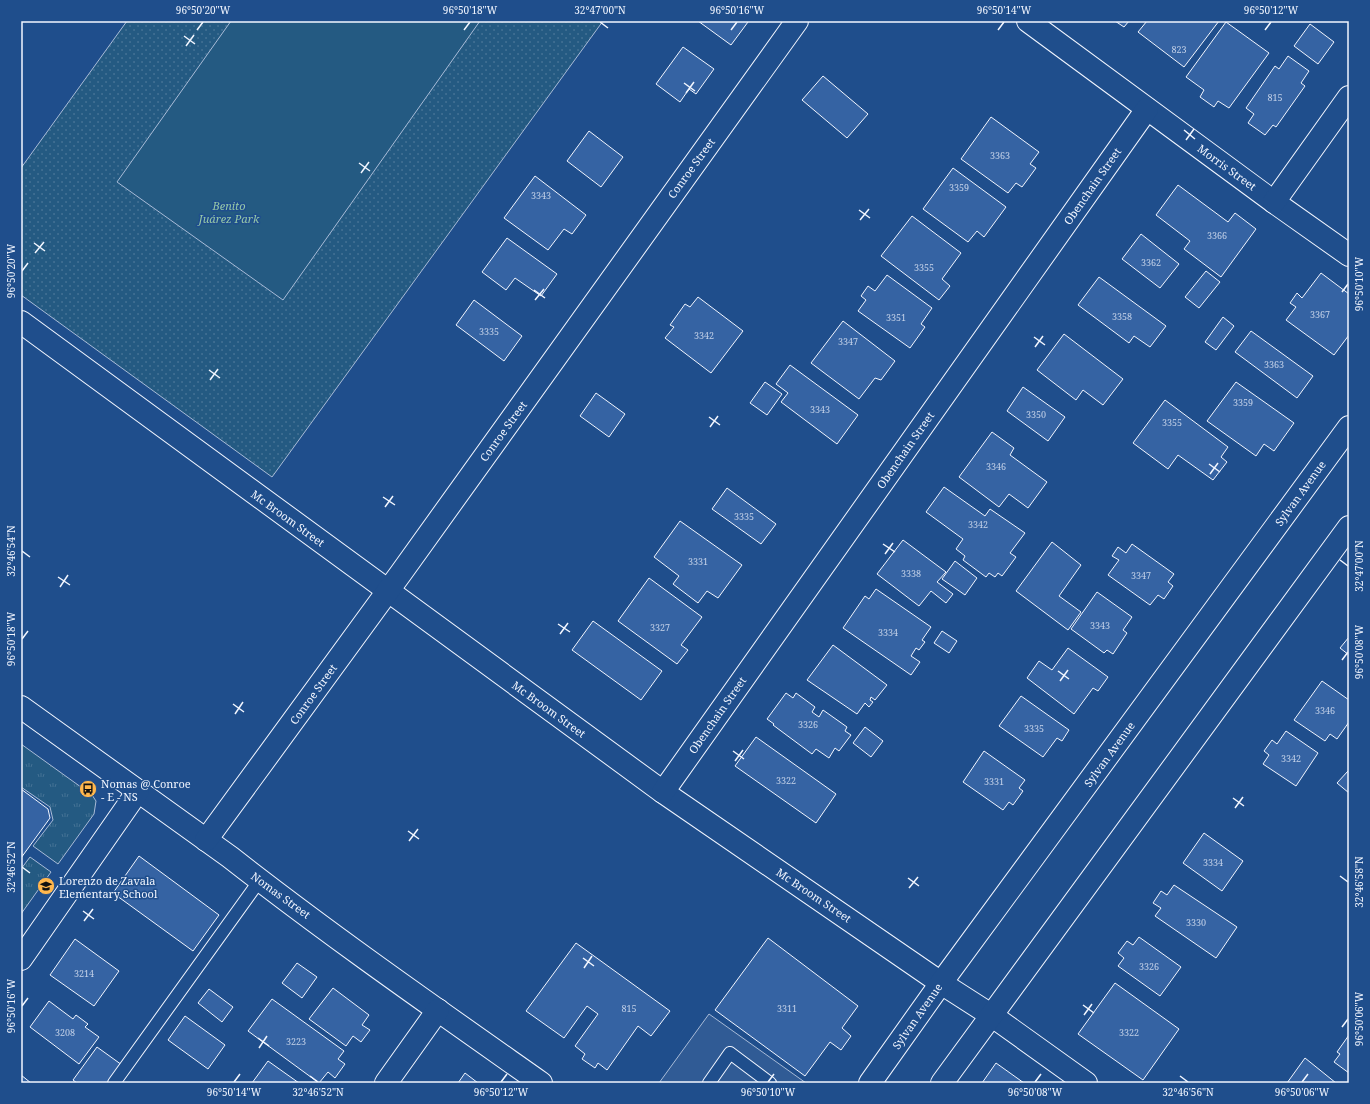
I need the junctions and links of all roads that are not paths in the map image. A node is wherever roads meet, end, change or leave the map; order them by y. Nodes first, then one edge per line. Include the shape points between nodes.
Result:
1 (797, 21) edge
2 (1028, 21) edge
3 (1349, 98) edge
4 (1147, 109) junction
5 (1274, 202) junction
6 (1349, 255) edge
7 (21, 322) edge
8 (1349, 427) edge
9 (1349, 527) edge
10 (388, 591) junction
11 (21, 707) edge
12 (138, 791) junction
13 (662, 792) junction
14 (206, 840) junction
15 (260, 880) junction
16 (21, 959) edge
17 (941, 983) junction
18 (438, 1010) junction
19 (991, 1015) junction
20 (114, 1083) edge
21 (386, 1083) edge
22 (541, 1083) edge
23 (709, 1083) edge
24 (770, 1083) edge
25 (870, 1083) edge
26 (942, 1083) edge
27 (1086, 1083) edge

1 - 10 street, Conroe Street
2 - 4 street, Morris Street
3 - 5 street
4 - 5 street, Morris Street
4 - 13 street, Obenchain Street
5 - 6 street, Morris Street
7 - 10 street, Mc Broom Street
8 - 17 street, Sylvan Avenue
9 - 19 street
10 - 13 street, Mc Broom Street
10 - 14 street, Conroe Street
11 - 12 street, Nomas Street
12 - 14 street, Nomas Street
12 - 16 street
13 - 17 street, Mc Broom Street
14 - 15 street, Nomas Street
15 - 18 street, Nomas Street
15 - 20 lane
17 - 19 street, Mc Broom Street
17 - 25 street, Sylvan Avenue
18 - 21 street
18 - 22 street, Nomas Street
19 - 26 street
19 - 27 street, Mc Broom Street
23 - 24 lane via 730,1053

